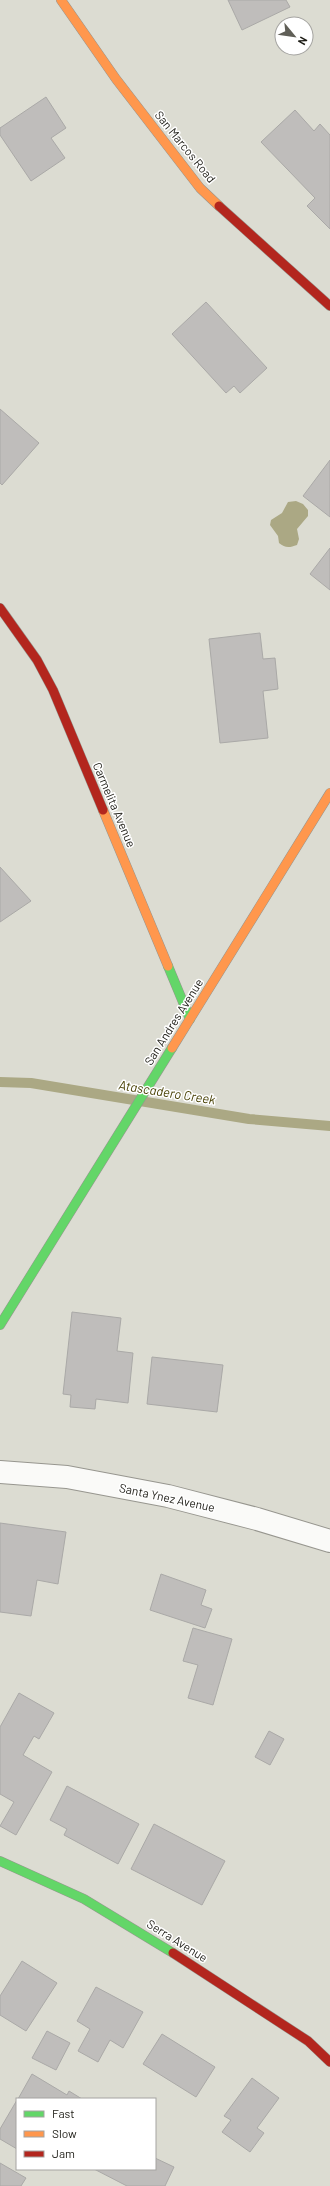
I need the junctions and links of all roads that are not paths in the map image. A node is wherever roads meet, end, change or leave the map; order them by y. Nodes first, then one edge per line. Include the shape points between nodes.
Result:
1 (61, 0) edge
2 (330, 306) edge
3 (0, 608) edge
4 (330, 794) edge
5 (190, 1019) junction
6 (0, 1325) edge
7 (0, 1472) edge
8 (330, 1541) edge
9 (0, 1860) edge
10 (330, 2062) edge

1 - 2 street, San Marcos Road via 116,79 200,188
3 - 5 street, Carmelita Avenue via 37,660 53,690
4 - 5 street, San Andres Avenue
5 - 6 street, San Andres Avenue
7 - 8 street, Santa Ynez Avenue via 67,1477 168,1496
9 - 10 street, Serra Avenue via 84,1899 224,1985 308,2041

